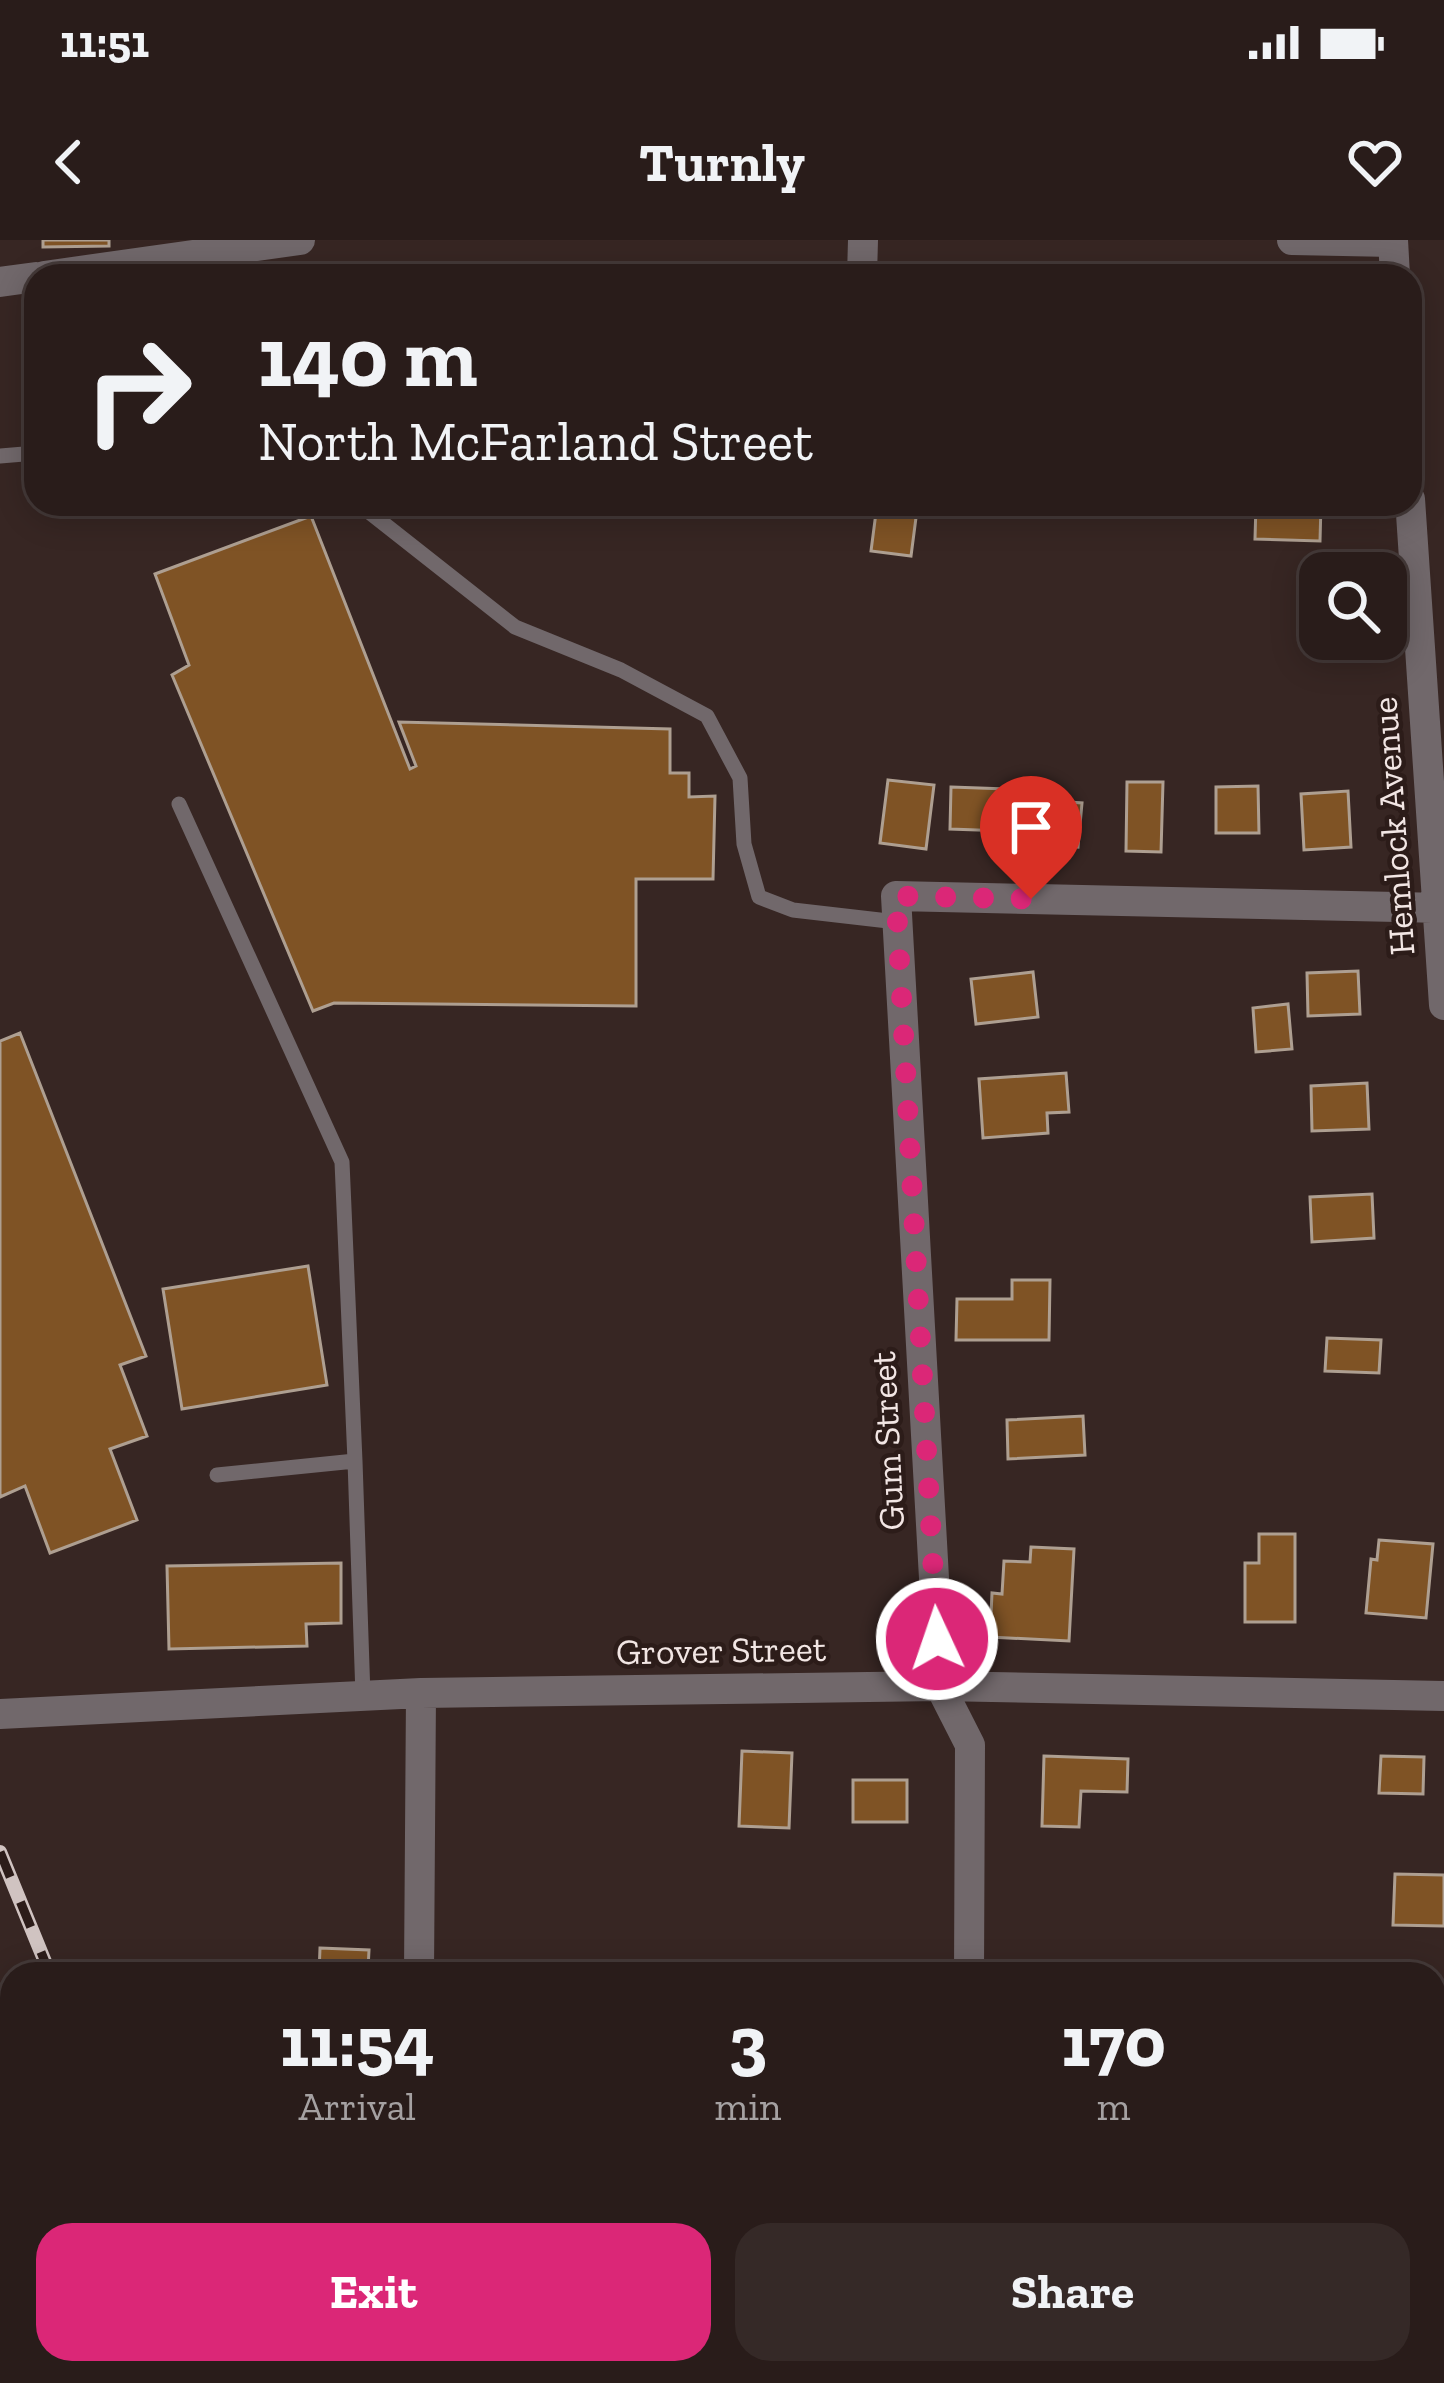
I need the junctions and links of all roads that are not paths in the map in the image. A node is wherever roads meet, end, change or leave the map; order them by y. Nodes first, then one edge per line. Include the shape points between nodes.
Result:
1 (288, 240) edge
2 (300, 240) edge
3 (1292, 240) edge
4 (1393, 241) edge
5 (127, 264) edge
6 (374, 516) edge
7 (1411, 516) edge
8 (178, 804) dead end
9 (1440, 908) edge
10 (896, 909) junction
11 (1444, 1004) edge
12 (355, 1461) junction
13 (217, 1475) dead end
14 (940, 1686) junction
15 (421, 1694) junction
16 (363, 1696) junction
17 (1444, 1696) edge
18 (0, 1714) edge
19 (419, 1962) edge
20 (969, 1962) edge

1 - 2 street
1 - 5 street
3 - 4 street
6 - 10 lane via 515,627 707,716 740,778 744,844 759,896 793,910
7 - 9 street, Hemlock Avenue
8 - 12 lane via 342,1162
9 - 10 street
9 - 11 street, Hemlock Avenue
10 - 14 street, Gum Street
12 - 13 lane
12 - 16 lane
14 - 15 street, Grover Street
14 - 17 street, Grover Street
14 - 20 street, Gum Street via 970,1745
15 - 16 street, Grover Street
15 - 19 street
16 - 18 street, Grover Street

